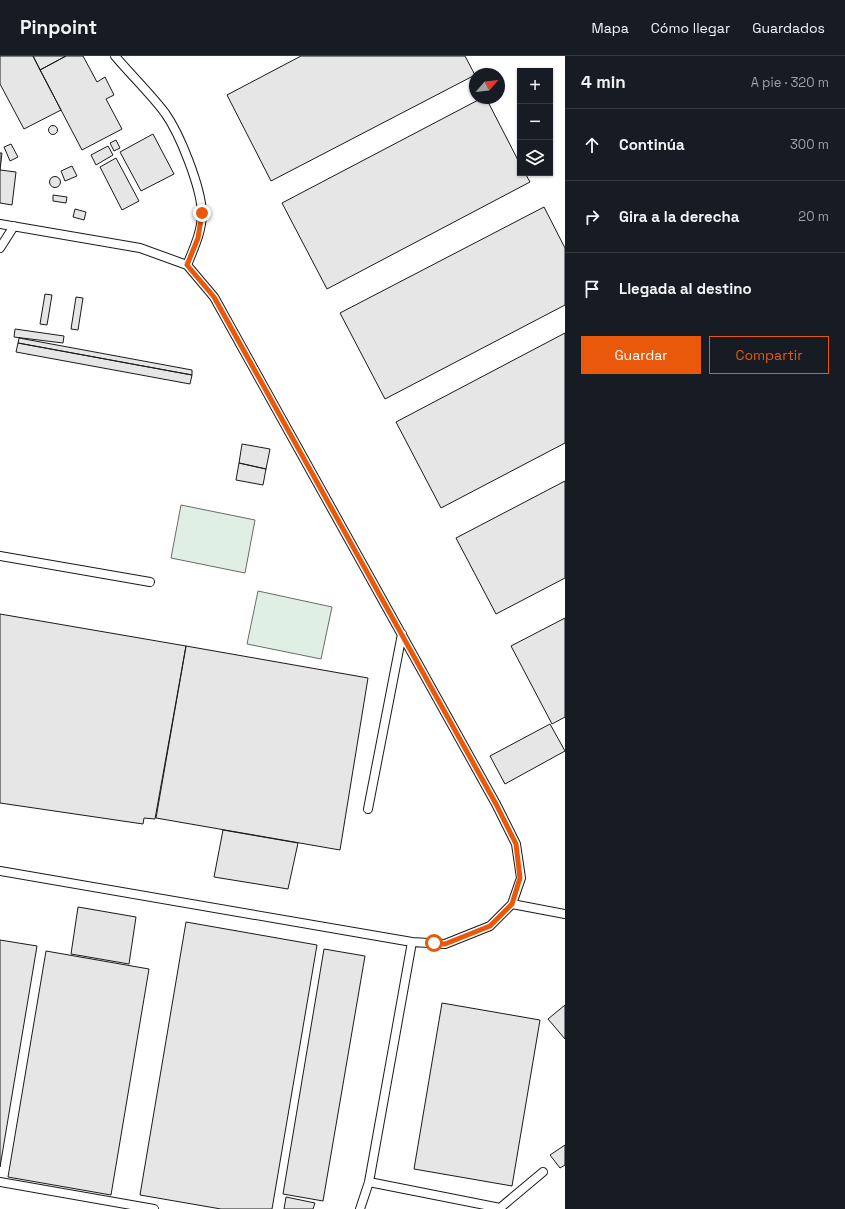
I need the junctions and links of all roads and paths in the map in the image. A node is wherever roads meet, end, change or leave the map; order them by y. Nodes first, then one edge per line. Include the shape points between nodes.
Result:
1 (115, 56) edge
2 (0, 224) edge
3 (14, 226) junction
4 (0, 248) edge
5 (187, 265) junction
6 (0, 556) edge
7 (150, 582) dead end
8 (402, 634) junction
9 (368, 809) dead end
10 (0, 871) edge
11 (512, 904) junction
12 (565, 914) edge
13 (412, 942) junction
14 (543, 1172) dead end
15 (0, 1182) edge
16 (369, 1182) junction
17 (154, 1209) edge
18 (360, 1209) edge
19 (500, 1209) edge

1 - 5 lane via 166,114 186,153 202,213 198,238
2 - 3 lane
3 - 4 lane
3 - 5 lane via 140,248
5 - 8 lane via 214,297
6 - 7 lane
8 - 9 lane
8 - 11 lane via 516,844 520,878
10 - 13 lane
11 - 12 lane
11 - 13 lane via 490,926 445,944
13 - 16 lane
14 - 19 lane
15 - 17 lane
16 - 18 lane
16 - 19 lane

